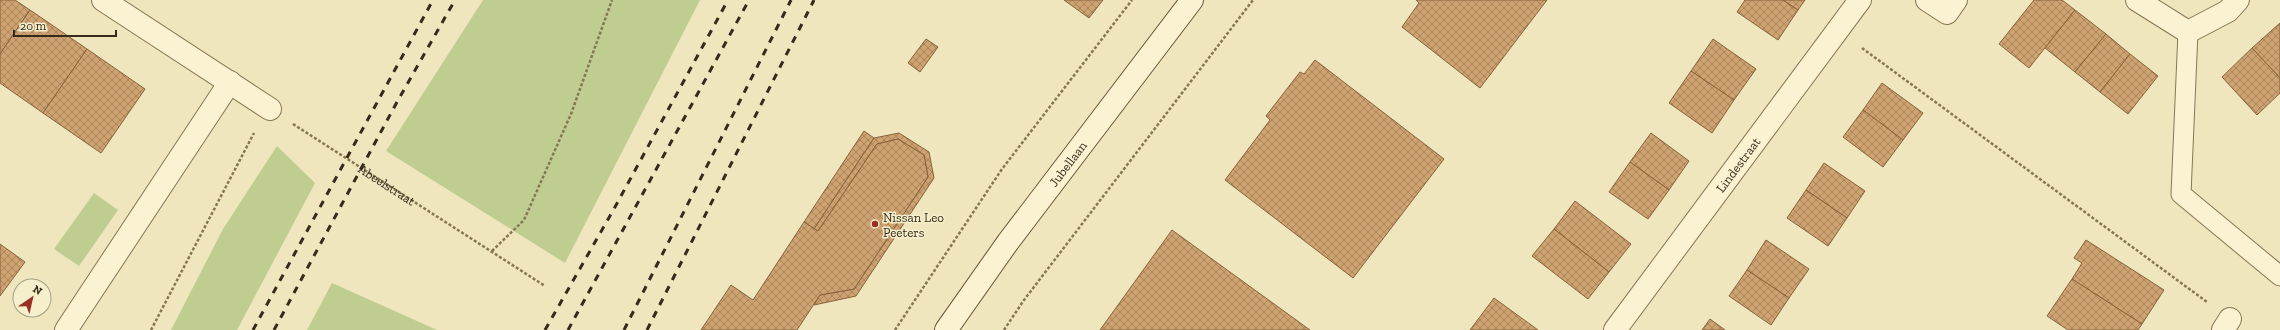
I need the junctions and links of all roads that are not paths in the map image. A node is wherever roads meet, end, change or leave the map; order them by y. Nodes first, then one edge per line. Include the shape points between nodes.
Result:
1 (103, 0) edge
2 (1192, 0) edge
3 (1860, 0) edge
4 (1927, 0) edge
5 (1956, 0) edge
6 (2137, 0) edge
7 (2238, 0) edge
8 (2188, 32) junction
9 (230, 82) junction
10 (270, 109) road end
11 (2280, 276) edge
12 (66, 330) edge
13 (946, 330) edge
14 (1615, 330) edge

1 - 9 street
2 - 13 street, Jubellaan via 1022,223
3 - 14 street, Lindestraat
4 - 5 street via 1947,13
6 - 8 street
7 - 8 street via 2228,11
8 - 11 lane via 2181,194
9 - 10 street
9 - 12 street

